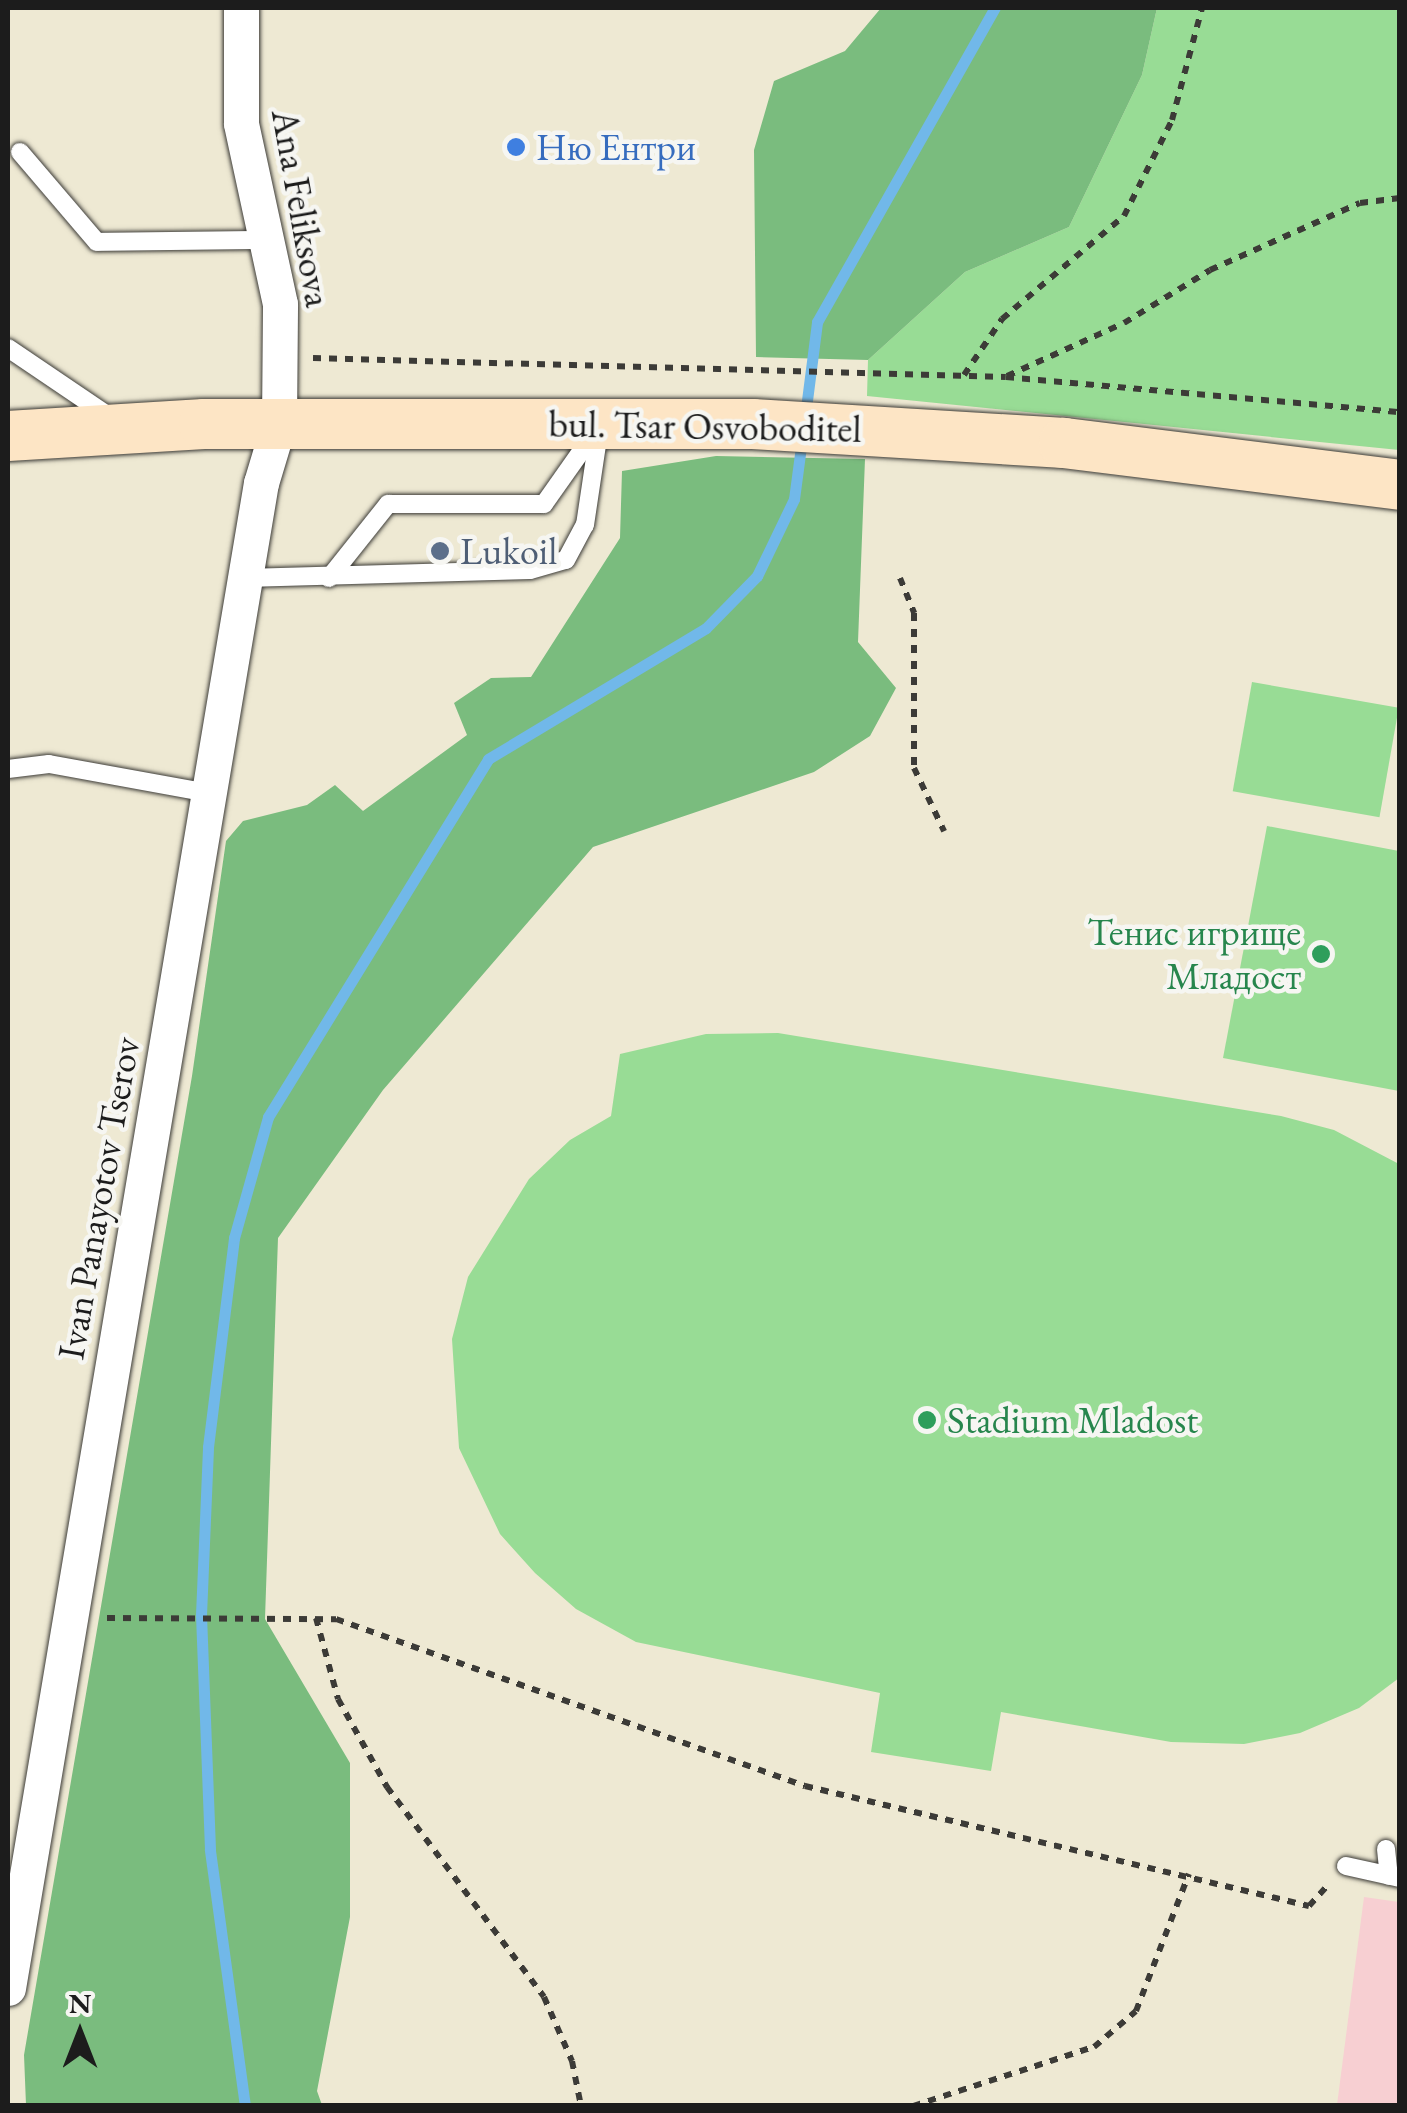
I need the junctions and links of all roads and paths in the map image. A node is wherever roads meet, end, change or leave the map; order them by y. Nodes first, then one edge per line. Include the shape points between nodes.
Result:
1 (241, 8) edge
2 (1202, 8) edge
3 (20, 152) dead end
4 (1400, 198) edge
5 (266, 240) junction
6 (8, 348) edge
7 (280, 357) junction
8 (964, 376) junction
9 (1006, 377) junction
10 (1400, 412) edge
11 (279, 423) junction
12 (600, 425) junction
13 (126, 428) junction
14 (8, 436) edge
15 (1400, 484) edge
16 (245, 578) junction
17 (330, 578) junction
18 (900, 578) dead end
19 (8, 769) edge
20 (209, 793) junction
21 (944, 831) dead end
22 (71, 1618) junction
23 (316, 1618) junction
24 (1386, 1849) dead end
25 (1346, 1866) joint
26 (1189, 1874) junction
27 (1394, 1877) edge
28 (11, 1946) edge
29 (8, 1988) edge
30 (581, 2106) edge
31 (912, 2106) edge

1 - 5 street, Ana Feliksova via 241,123
2 - 8 path via 1172,120 1124,216 1002,319
3 - 5 lane via 97,242
4 - 9 path via 1360,203 1210,270 1124,322
5 - 7 street, Ana Feliksova via 280,304
6 - 13 lane
7 - 8 path
7 - 11 street, Ana Feliksova
8 - 9 path
9 - 10 path
11 - 12 main road, bul. Tsar Osvoboditel
11 - 13 main road, bul. Tsar Osvoboditel
11 - 16 street, Ivan Panayotov Tserov
12 - 15 main road, bul. Tsar Osvoboditel via 866,428 1064,442
12 - 17 lane via 544,504 388,504
12 - 17 lane via 586,524 566,560 530,570
13 - 14 main road, bul. Tsar Osvoboditel
16 - 17 lane
16 - 20 street, Ivan Panayotov Tserov
18 - 21 path via 914,613 914,768
19 - 20 lane via 48,764
20 - 22 street, Ivan Panayotov Tserov
22 - 23 path
22 - 28 street, Ivan Panayotov Tserov
23 - 26 path via 336,1618 805,1786
23 - 30 path via 338,1699 386,1787 544,1998 572,2061
24 - 27 lane
25 - 26 path via 1309,1906
25 - 27 lane
26 - 31 path via 1136,2011 1094,2047
28 - 29 street, Ivan Panayotov Tserov

